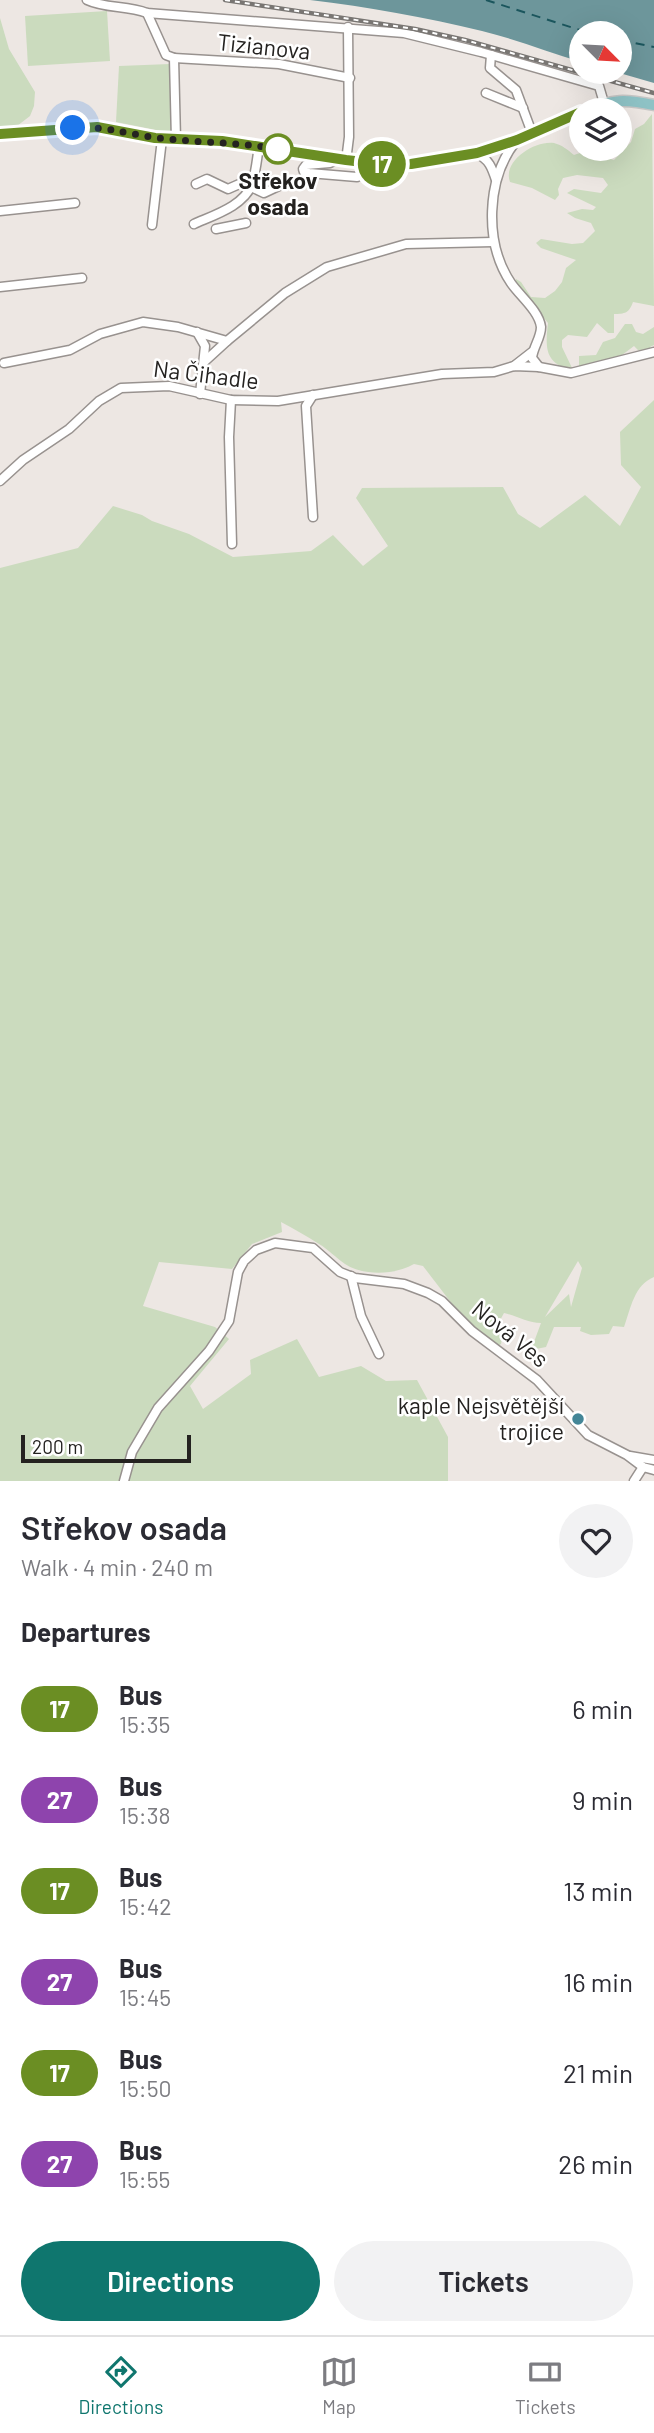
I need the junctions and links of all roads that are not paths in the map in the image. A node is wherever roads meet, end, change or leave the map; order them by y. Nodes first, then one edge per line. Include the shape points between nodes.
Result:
1 (87, 0) edge
2 (146, 13) junction
3 (348, 27) junction
4 (491, 55) junction
5 (174, 58) junction
6 (350, 78) junction
7 (486, 93) dead end
8 (602, 98) edge
9 (632, 102) edge
10 (654, 105) edge
11 (523, 108) junction
12 (569, 117) edge
13 (0, 134) edge
14 (532, 134) junction
15 (162, 139) junction
16 (176, 140) junction
17 (517, 140) junction
18 (259, 146) junction
19 (477, 153) junction
20 (342, 160) junction
21 (357, 177) dead end
22 (496, 180) junction
23 (252, 183) junction
24 (196, 184) dead end
25 (281, 185) dead end
26 (75, 203) dead end
27 (0, 211) edge
28 (216, 214) junction
29 (246, 223) dead end
30 (194, 224) dead end
31 (152, 225) dead end
32 (494, 242) junction
33 (82, 278) dead end
34 (0, 287) edge
35 (197, 332) junction
36 (227, 341) junction
37 (533, 352) junction
38 (654, 352) edge
39 (205, 362) junction
40 (4, 363) dead end
41 (514, 366) junction
42 (539, 367) junction
43 (200, 394) junction
44 (313, 396) junction
45 (231, 400) junction
46 (0, 481) edge
47 (313, 517) dead end
48 (232, 544) dead end
49 (351, 1276) junction
50 (379, 1354) dead end
51 (627, 1455) junction
52 (654, 1460) edge
53 (643, 1467) junction
54 (654, 1470) edge
55 (124, 1481) edge
56 (635, 1481) edge

1 - 2 street
2 - 3 street
2 - 5 street via 166,55
3 - 4 street via 404,33
3 - 6 street
4 - 8 street via 598,86
4 - 11 street via 491,68 516,90
5 - 6 street, Tizianova via 279,64
5 - 16 street
6 - 20 street via 349,137
7 - 11 street
9 - 10 main road
11 - 14 street
12 - 14 main road
13 - 15 main road via 97,127
14 - 17 main road
15 - 16 main road
15 - 31 street
16 - 18 main road
17 - 19 main road
17 - 22 street
18 - 20 main road
18 - 23 street
19 - 20 main road via 411,164
19 - 22 street via 485,157
20 - 21 street via 303,169
22 - 32 street
23 - 24 street via 228,189 207,179
23 - 25 street via 264,193
23 - 28 street via 245,196
26 - 27 street
28 - 29 street via 216,231
28 - 30 street
32 - 36 street via 406,244 327,267 285,293
32 - 37 street via 510,282 538,318 541,329
33 - 34 street
35 - 36 street
35 - 39 street via 205,346
35 - 40 street via 143,322 100,334 70,350
36 - 39 street
37 - 41 street
37 - 42 street
38 - 42 street, Na Čihadle via 571,373
39 - 43 street
41 - 42 street, Na Čihadle
41 - 44 street, Na Čihadle
43 - 45 street, Na Čihadle
43 - 46 street, Na Čihadle via 169,386 121,388
44 - 45 street, Na Čihadle
44 - 47 street via 306,406
45 - 48 street
49 - 50 street via 361,1316
49 - 51 street, Nová Ves via 412,1286 442,1301 472,1331 537,1380 588,1435
49 - 55 street, Nová Ves via 313,1248 293,1244 265,1246 244,1261 229,1321 158,1408 132,1452
51 - 52 street, Nová Ves
51 - 53 street, Nová Ves
53 - 54 street, Nová Ves
53 - 56 street

